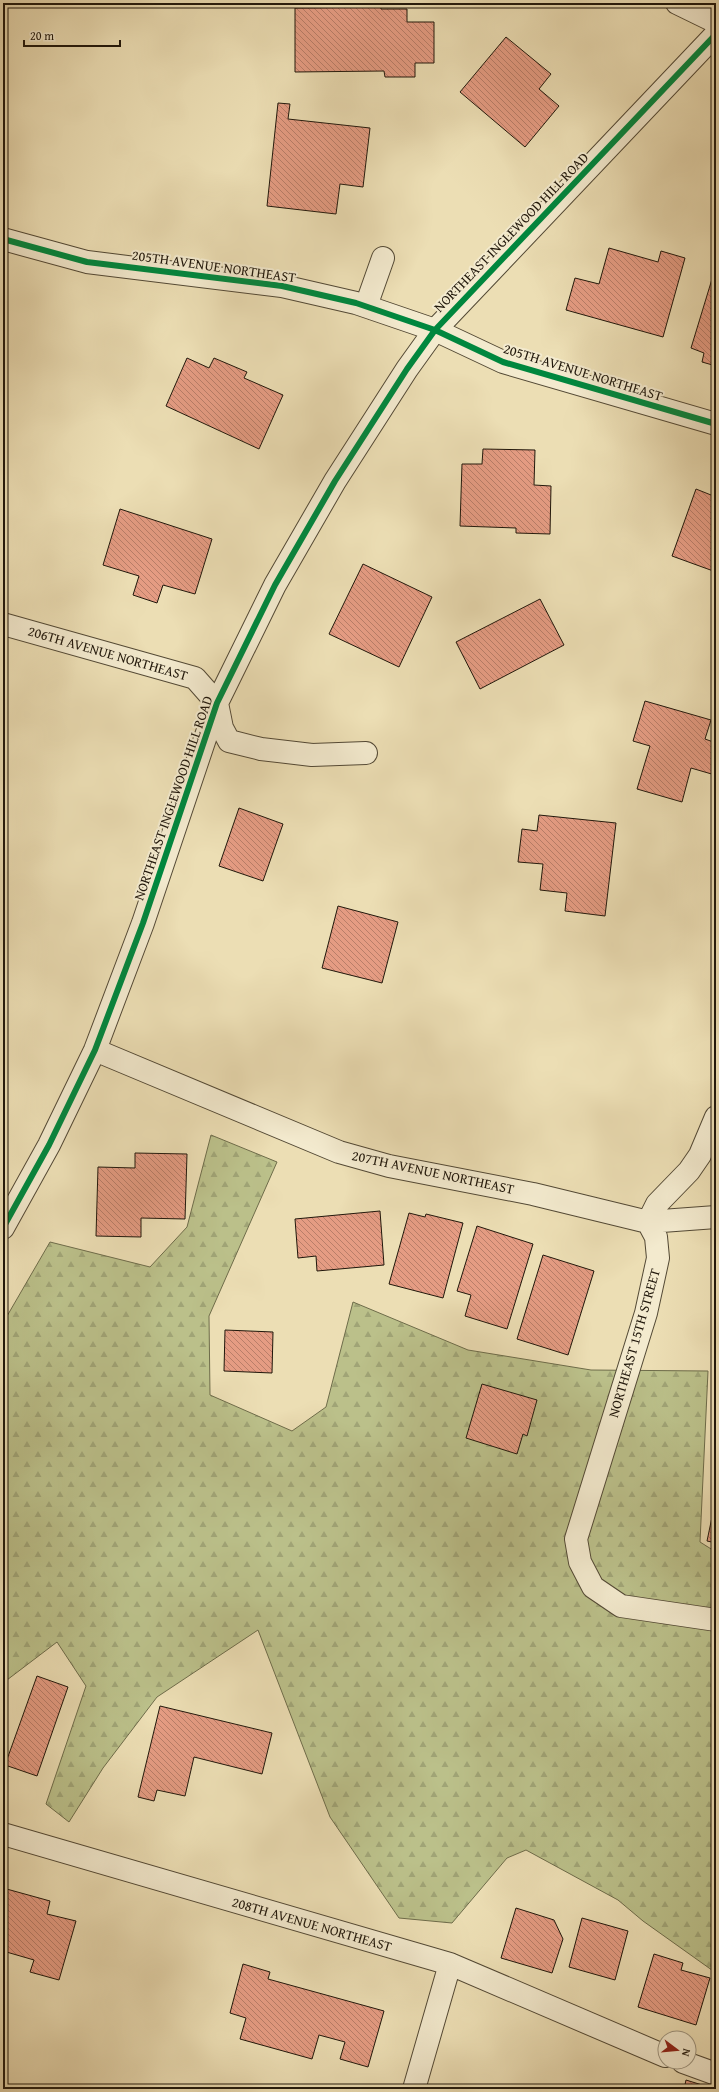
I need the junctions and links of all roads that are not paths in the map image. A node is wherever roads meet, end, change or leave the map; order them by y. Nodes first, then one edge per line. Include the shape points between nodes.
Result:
1 (677, 3) edge
2 (716, 22) edge
3 (716, 34) edge
4 (3, 239) edge
5 (383, 258) dead end
6 (366, 306) junction
7 (435, 330) junction
8 (716, 424) edge
9 (3, 624) edge
10 (217, 703) junction
11 (366, 754) dead end
12 (95, 1050) junction
13 (716, 1117) edge
14 (716, 1217) edge
15 (648, 1222) junction
16 (3, 1228) edge
17 (716, 1620) edge
18 (3, 1834) edge
19 (450, 1964) junction
20 (657, 2053) edge
21 (697, 2067) edge
22 (716, 2074) edge
23 (414, 2089) edge

1 - 2 street
3 - 7 street, NORTHEAST INGLEWOOD HILL ROAD
4 - 6 street, 205TH AVENUE NORTHEAST via 87,262 282,286
5 - 6 street
6 - 7 street, 205TH AVENUE NORTHEAST
7 - 8 street, 205TH AVENUE NORTHEAST via 503,362
7 - 10 street, NORTHEAST INGLEWOOD HILL ROAD via 335,481 275,585
9 - 10 street, 206TH AVENUE NORTHEAST via 195,678
10 - 11 street via 222,728 229,741 261,749 312,755
10 - 12 street, NORTHEAST INGLEWOOD HILL ROAD via 143,923
12 - 15 street, 207TH AVENUE NORTHEAST via 339,1152 389,1166 533,1194
12 - 16 street, NORTHEAST INGLEWOOD HILL ROAD via 49,1145
13 - 15 street via 700,1155 689,1171 657,1204
14 - 15 street, 207TH AVENUE NORTHEAST
15 - 17 street, NORTHEAST 15TH STREET via 656,1237 658,1258 646,1313 576,1539 580,1562 593,1587 621,1606
18 - 19 street, 208TH AVENUE NORTHEAST
19 - 20 street, 208TH AVENUE NORTHEAST
19 - 23 street
21 - 22 street

